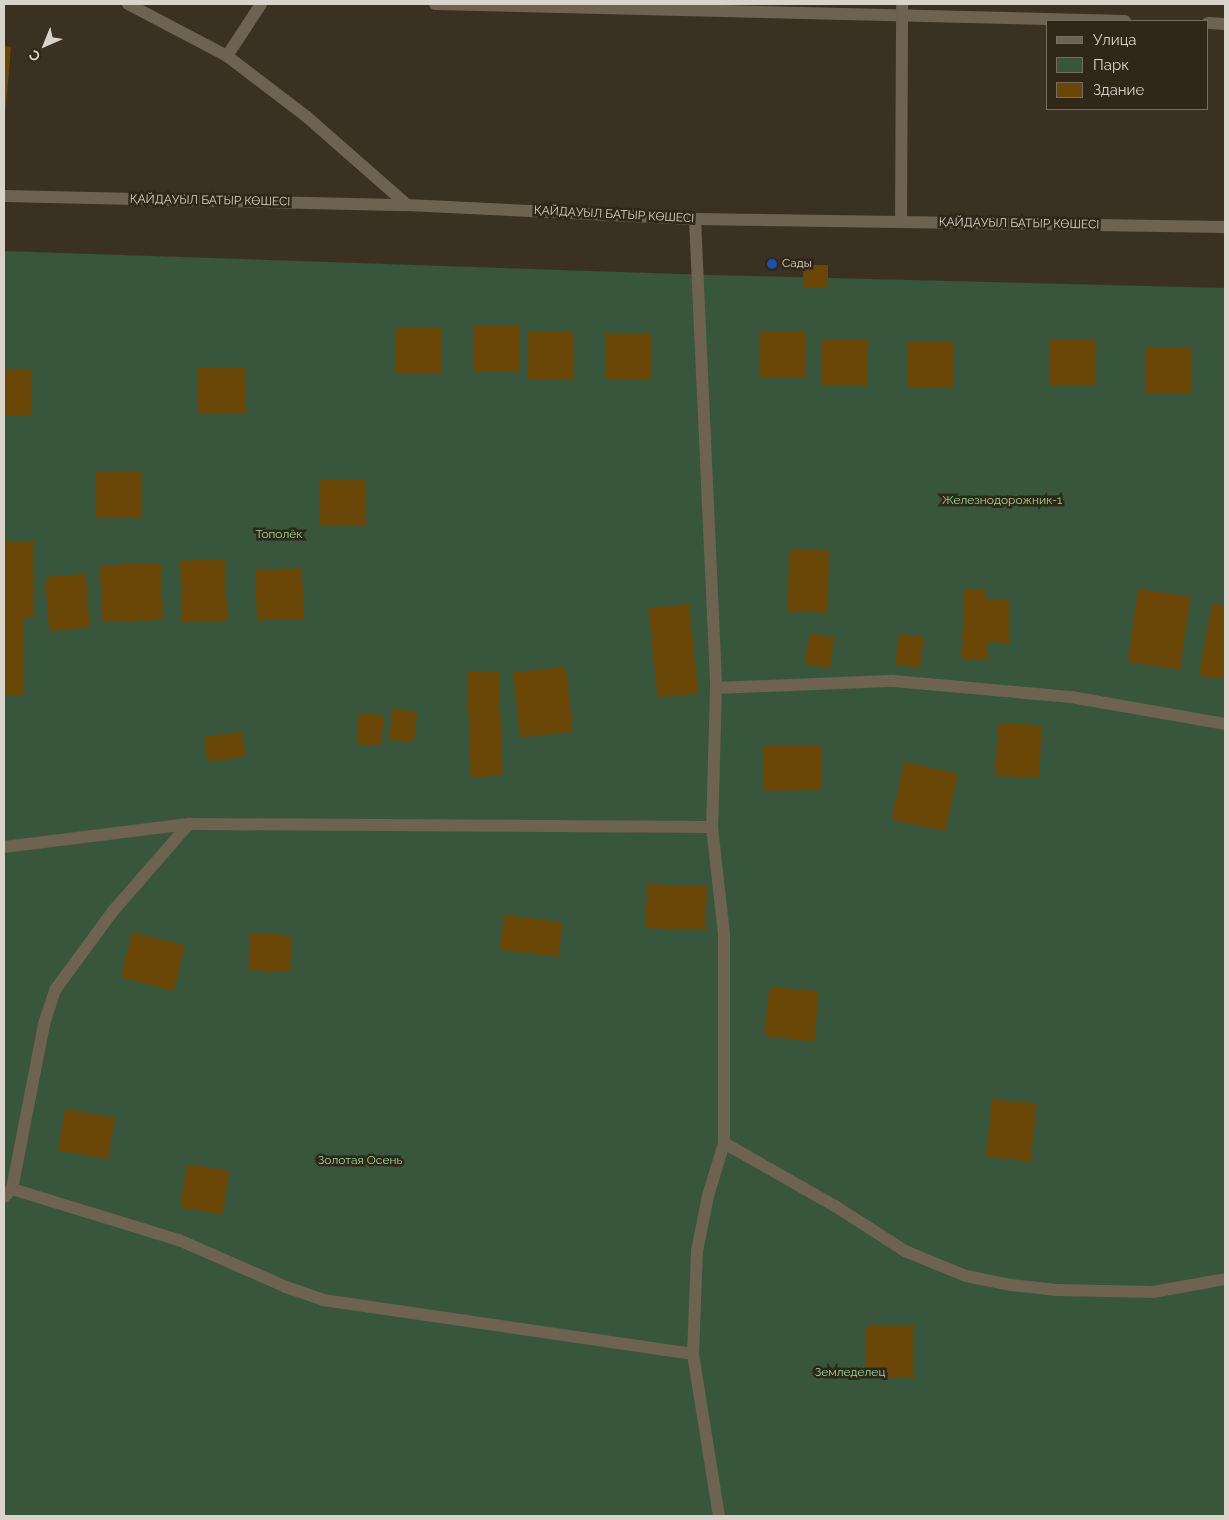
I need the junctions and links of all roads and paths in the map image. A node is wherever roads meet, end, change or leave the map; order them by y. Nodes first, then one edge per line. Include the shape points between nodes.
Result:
1 (128, 4) edge
2 (261, 4) edge
3 (435, 4) edge
4 (902, 10) edge
5 (1105, 20) edge
6 (1209, 24) edge
7 (1225, 24) edge
8 (227, 56) junction
9 (4, 196) edge
10 (407, 205) junction
11 (695, 219) junction
12 (901, 222) junction
13 (1225, 228) edge
14 (716, 688) junction
15 (1225, 724) edge
16 (189, 824) junction
17 (712, 827) junction
18 (4, 847) edge
19 (724, 1143) junction
20 (8, 1193) edge
21 (1225, 1279) edge
22 (693, 1354) junction
23 (719, 1516) edge

1 - 8 street
2 - 8 street
3 - 4 street
4 - 5 street
4 - 12 street
6 - 7 street
8 - 10 street via 307,117
9 - 10 street, ҚАЙДАУЫЛ БАТЫР КӨШЕСІ
10 - 11 street, ҚАЙДАУЫЛ БАТЫР КӨШЕСІ
11 - 12 street, ҚАЙДАУЫЛ БАТЫР КӨШЕСІ
11 - 14 street
12 - 13 street, ҚАЙДАУЫЛ БАТЫР КӨШЕСІ
14 - 15 street via 894,681 1071,697
14 - 17 street
16 - 17 street
16 - 18 street
16 - 20 street via 113,912 55,990 44,1024
17 - 19 street via 724,934
19 - 21 street via 836,1206 905,1251 966,1276 1058,1290 1153,1292
19 - 22 street via 708,1196 698,1251
20 - 22 street via 179,1240 322,1300
22 - 23 street

